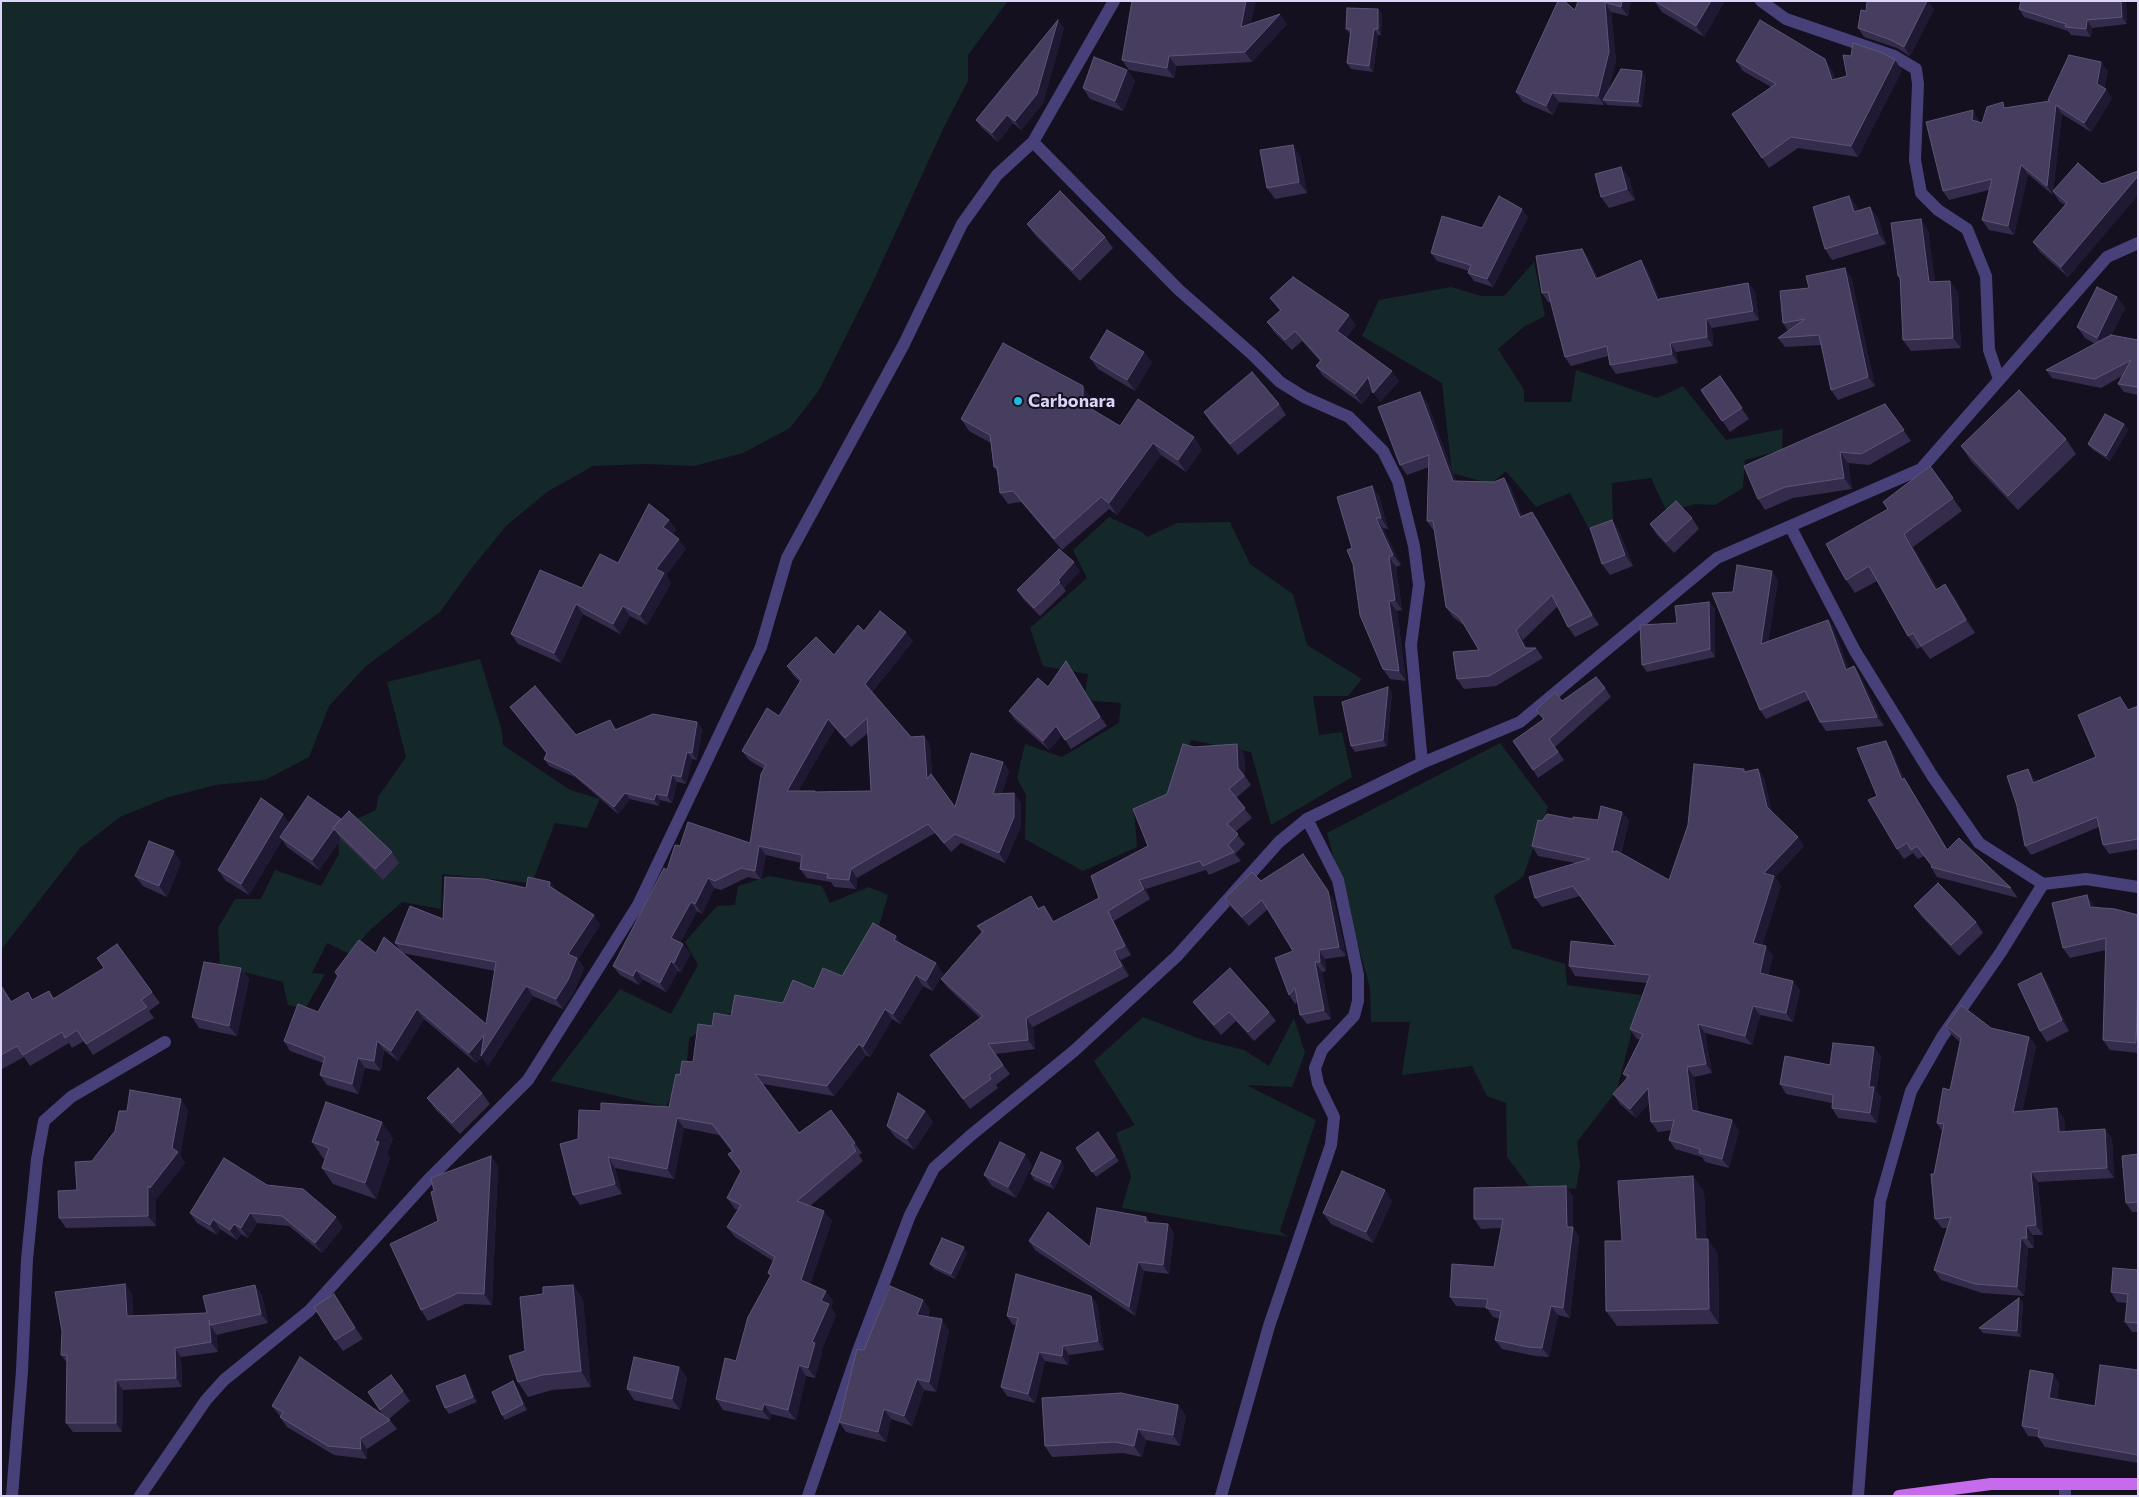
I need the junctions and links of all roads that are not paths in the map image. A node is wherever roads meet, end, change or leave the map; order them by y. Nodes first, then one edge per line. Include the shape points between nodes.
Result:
1 (1114, 1) edge
2 (1761, 1) edge
3 (1033, 142) junction
4 (2138, 243) edge
5 (1999, 380) junction
6 (1790, 526) junction
7 (1422, 763) junction
8 (1307, 819) junction
9 (2043, 884) junction
10 (2138, 887) edge
11 (164, 1042) dead end
12 (2138, 1484) edge
13 (2065, 1490) edge
14 (12, 1496) edge
15 (140, 1496) edge
16 (808, 1496) edge
17 (1221, 1496) edge
18 (1858, 1496) edge
19 (1898, 1496) edge

1 - 3 street
2 - 5 street via 1786,19 1894,56 1916,69 1915,160 1921,194 1967,230 1986,276 1989,350
3 - 7 street via 1179,290 1280,382 1304,397 1349,417 1383,451 1398,481 1414,546 1419,585 1411,645
3 - 15 street via 997,176 962,224 904,344 787,558 761,647 638,905 528,1080 427,1181 309,1310 224,1380 206,1400
4 - 5 street via 2107,257
5 - 6 street via 1921,469
6 - 7 street via 1717,558 1520,722
6 - 9 street via 1855,651 1932,777 1979,843
7 - 8 street
8 - 16 street via 1279,842 1177,956 1074,1052 934,1168 910,1215
8 - 17 street via 1338,880 1358,975 1358,1001 1354,1016 1322,1050 1315,1068 1318,1084 1334,1117 1333,1135 1269,1326
9 - 10 street via 2086,879
9 - 18 street via 1942,1037 1911,1091 1880,1201
11 - 14 street via 71,1097 44,1121 27,1258
12 - 13 main road
13 - 19 main road via 1991,1484

